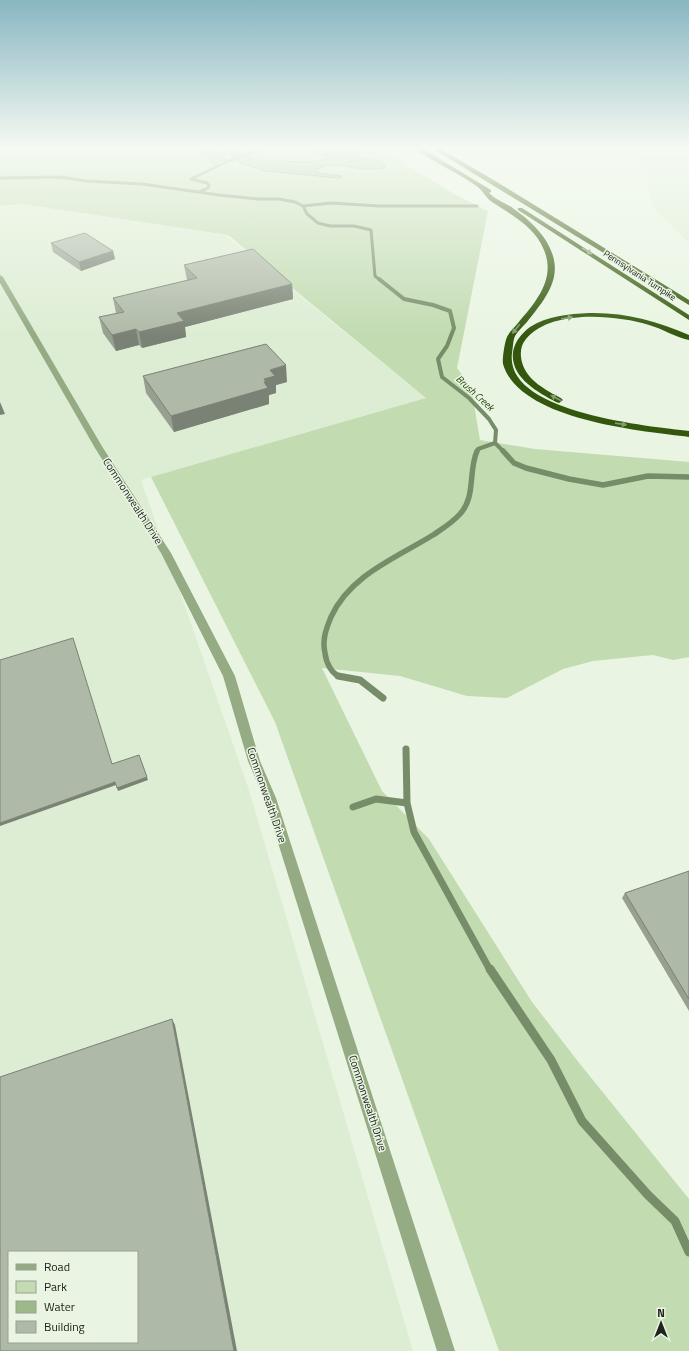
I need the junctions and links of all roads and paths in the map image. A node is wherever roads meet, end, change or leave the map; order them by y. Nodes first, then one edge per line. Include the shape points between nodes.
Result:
1 (511, 210) edge
2 (521, 210) edge
3 (539, 210) edge
4 (583, 236) junction
5 (0, 277) edge
6 (689, 294) edge
7 (689, 303) edge
8 (689, 318) edge
9 (689, 338) edge
10 (689, 426) edge
11 (689, 434) edge
12 (446, 1351) edge

1 -> 11 highway via 537,234 548,250 550,260 550,280 546,291 511,336 508,344 508,368 518,382 534,396 568,412 612,423
2 -> 8 highway, Pennsylvania Turnpike
3 - 4 highway, Pennsylvania Turnpike
4 - 6 highway
4 - 7 highway, Pennsylvania Turnpike
5 - 12 street, Commonwealth Drive via 99,448 166,553 228,676 254,761 282,835
10 -> 9 highway via 601,414 566,404 530,381 523,373 516,357 520,342 530,330 554,320 571,317 625,317 660,325

